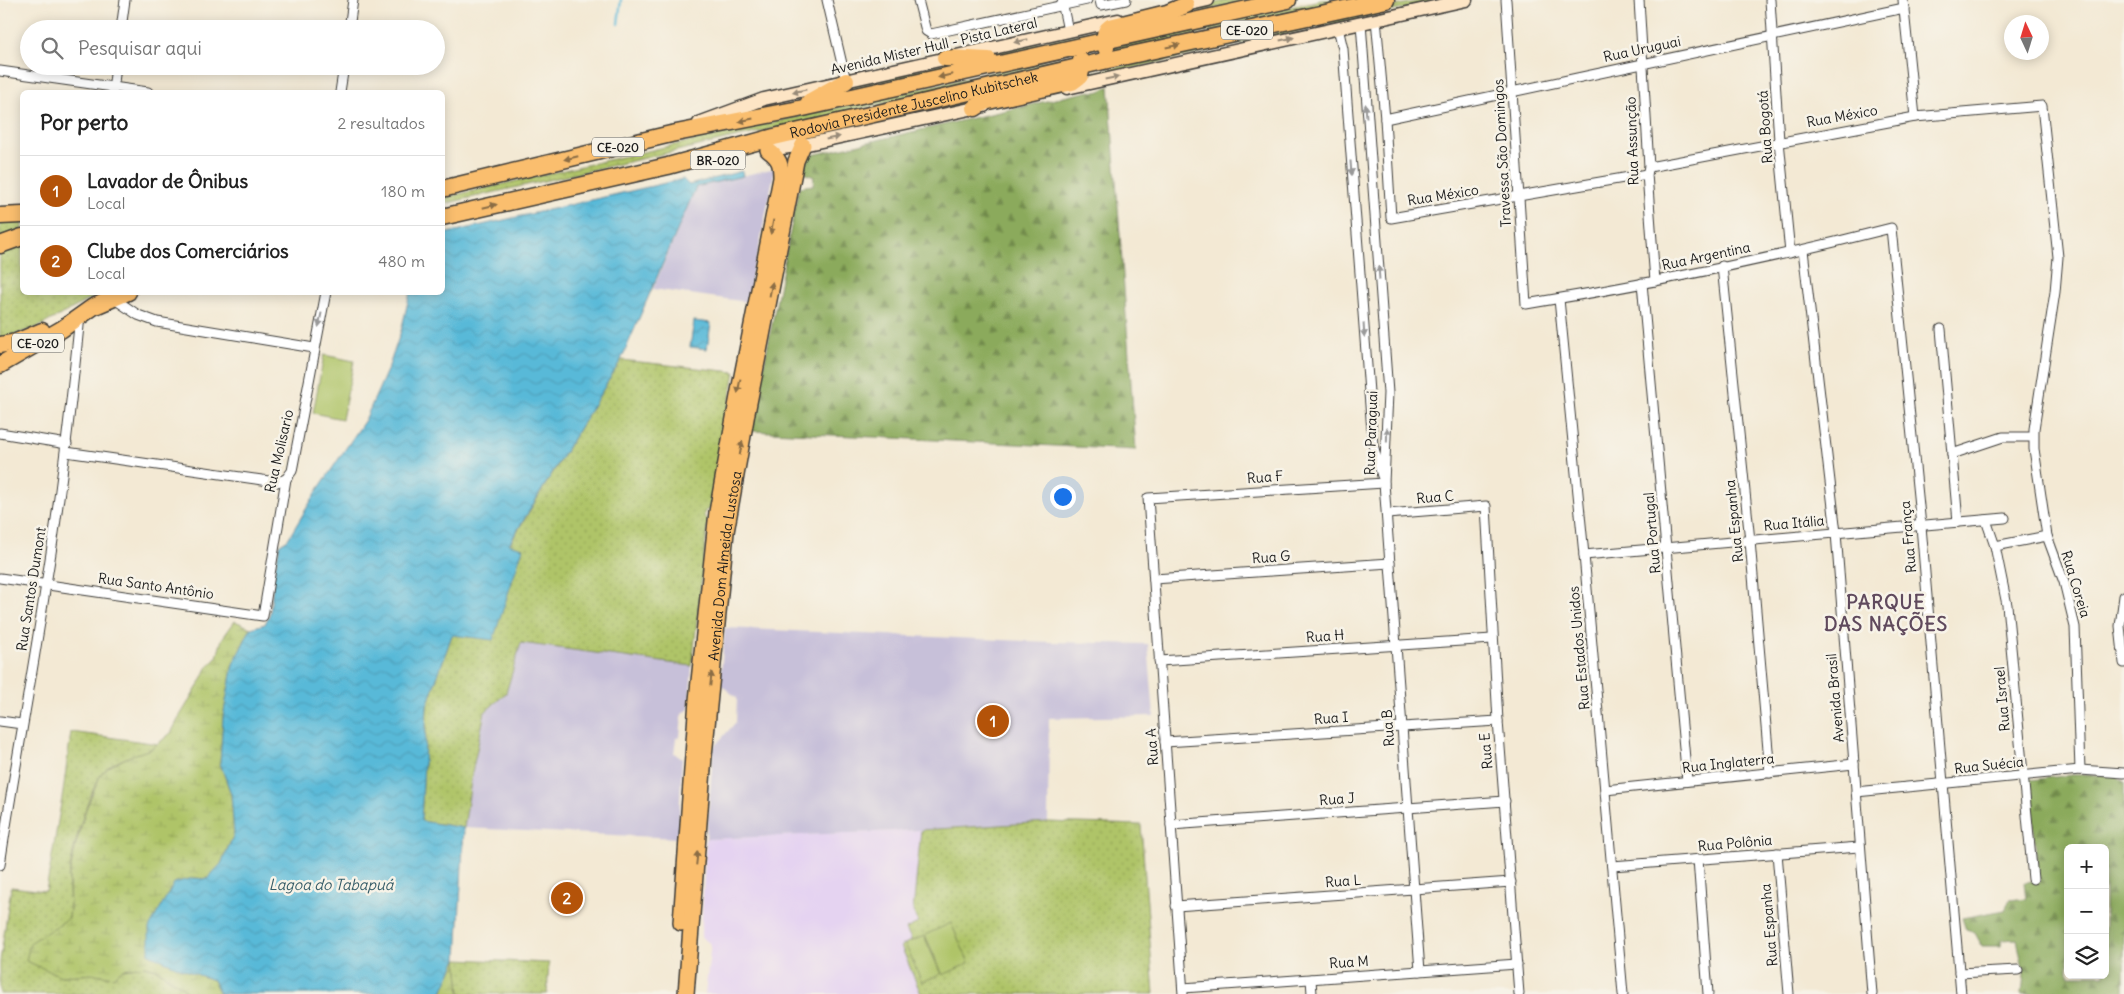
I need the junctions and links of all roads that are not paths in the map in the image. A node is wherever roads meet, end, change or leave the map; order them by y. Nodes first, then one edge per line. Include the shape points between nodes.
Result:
1 (125, 0) edge
2 (353, 0) edge
3 (827, 0) edge
4 (918, 0) edge
5 (1087, 0) edge
6 (1100, 0) edge
7 (1126, 0) edge
8 (1208, 0) edge
9 (1288, 0) edge
10 (1386, 0) edge
11 (1466, 0) edge
12 (1506, 0) edge
13 (1639, 0) edge
14 (1770, 0) edge
15 (1062, 3) edge
16 (1904, 4) edge
17 (1186, 5) junction
18 (1376, 19) junction
19 (122, 20) edge
20 (350, 20) edge
21 (1361, 23) junction
22 (1338, 28) junction
23 (1068, 31) junction
24 (1773, 36) junction
25 (1104, 40) junction
26 (1078, 46) junction
27 (945, 58) junction
28 (1108, 60) junction
29 (1011, 61) junction
30 (1643, 63) junction
31 (1082, 66) junction
32 (0, 71) edge
33 (20, 74) edge
34 (24, 75) edge
35 (115, 75) edge
36 (343, 75) edge
37 (846, 81) junction
38 (113, 90) edge
39 (340, 90) edge
40 (1512, 91) junction
41 (2042, 106) joint
42 (975, 108) junction
43 (794, 110) junction
44 (1915, 117) junction
45 (1385, 119) junction
46 (671, 134) junction
47 (1779, 142) junction
48 (803, 145) junction
49 (768, 150) junction
50 (668, 166) junction
51 (1648, 171) junction
52 (787, 179) junction
53 (445, 187) edge
54 (1518, 197) junction
55 (20, 215) edge
56 (0, 216) edge
57 (445, 216) edge
58 (1891, 228) joint
59 (20, 238) edge
60 (0, 245) edge
61 (1803, 250) junction
62 (1790, 253) junction
63 (1722, 266) junction
64 (1655, 281) junction
65 (1642, 283) junction
66 (325, 295) edge
67 (120, 296) edge
68 (1559, 299) junction
69 (1526, 304) joint
70 (77, 318) junction
71 (1940, 329) dead end
72 (0, 345) edge
73 (314, 348) junction
74 (0, 365) edge
75 (0, 433) edge
76 (2033, 437) junction
77 (66, 448) junction
78 (1952, 454) junction
79 (286, 479) junction
80 (1384, 483) junction
81 (1148, 498) joint
82 (1486, 506) joint
83 (1387, 514) junction
84 (2005, 518) dead end
85 (1986, 520) junction
86 (1958, 522) junction
87 (1921, 526) junction
88 (1836, 533) junction
89 (2047, 536) junction
90 (1750, 541) junction
91 (1995, 546) junction
92 (1667, 548) junction
93 (1584, 555) junction
94 (1390, 563) junction
95 (0, 578) edge
96 (1154, 579) junction
97 (46, 584) junction
98 (2124, 596) edge
99 (263, 616) joint
100 (1492, 639) junction
101 (1396, 645) junction
102 (1159, 661) junction
103 (2124, 663) edge
104 (0, 721) edge
105 (1498, 721) junction
106 (22, 724) junction
107 (1402, 727) junction
108 (1165, 742) junction
109 (699, 755) junction
110 (1854, 764) junction
111 (2080, 770) junction
112 (1770, 773) junction
113 (2124, 773) edge
114 (2023, 776) junction
115 (1687, 781) junction
116 (1942, 784) junction
117 (1605, 790) junction
118 (1856, 792) junction
119 (1504, 801) junction
120 (1408, 808) junction
121 (1171, 825) junction
122 (1859, 847) junction
123 (1777, 853) junction
124 (1, 854) edge
125 (1698, 860) junction
126 (0, 865) edge
127 (1612, 866) junction
128 (2033, 879) dead end
129 (1511, 882) junction
130 (1414, 889) junction
131 (1176, 906) junction
132 (1517, 964) junction
133 (2018, 970) dead end
134 (1420, 971) junction
135 (1959, 973) junction
136 (1311, 979) junction
137 (1183, 991) edge
138 (676, 994) edge
139 (686, 994) edge
140 (1312, 994) edge
141 (1519, 994) edge
142 (1623, 994) edge
143 (1708, 994) edge
144 (1789, 994) edge
145 (1872, 994) edge
146 (1961, 994) edge

1 - 19 street
2 - 20 street
3 - 37 street
4 - 15 street via 926,31 933,34
5 - 15 street
6 - 7 street via 1101,5
8 - 17 main road, Avenida Mister Hull - Pista Lateral
9 - 25 highway, Rodovia Presidente Juscelino Kubitschek / CE-020
28 -> 10 highway, Rodovia Presidente Juscelino Kubitschek / CE-020
11 - 18 main road, BR-020
12 - 40 street, Travessa São Domingos
13 - 30 street, Rua Assunção
14 - 24 street, Rua Bogotá
15 - 23 street
16 - 24 street, Rua Uruguai
16 - 44 street
17 - 23 main road, Avenida Mister Hull - Pista Lateral
17 - 25 highway via 1110,27
18 - 21 main road, BR-020
18 - 45 street
21 - 22 main road, BR-020
80 -> 21 street, Rua Paraguai via 1388,393
42 -> 22 main road, BR-020
22 -> 80 street, Rua Paraguai via 1343,49 1373,445
23 -> 27 main road, Avenida Mister Hull - Pista Lateral
24 - 30 street, Rua Uruguai
24 - 47 street, Rua Bogotá
25 - 26 highway, Rodovia Presidente Juscelino Kubitschek / CE-020
25 - 28 highway
26 - 29 highway, Rodovia Presidente Juscelino Kubitschek / CE-020
26 - 31 highway
27 - 29 highway
27 - 37 main road, Avenida Mister Hull - Pista Lateral
28 - 31 highway, Rodovia Presidente Juscelino Kubitschek / CE-020
29 -> 43 highway, Rodovia Presidente Juscelino Kubitschek / CE-020
30 - 40 street, Rua Uruguai
30 - 51 street, Rua Assunção
31 - 42 highway via 1080,76 1072,82 984,102
31 - 50 highway, Rodovia Presidente Juscelino Kubitschek / CE-020 via 774,137
32 - 33 street
34 - 38 street
35 - 38 street
36 - 39 street
37 - 43 highway
37 -> 46 main road, Avenida Mister Hull - Pista Lateral via 764,99
40 - 45 street, Rua Uruguai
40 - 54 street, Travessa São Domingos
41 - 44 street, Rua México
41 - 76 street, Rua Coreia via 2058,257 2056,292
48 -> 42 main road, BR-020
43 -> 46 highway, Rodovia Presidente Juscelino Kubitschek / CE-020
44 - 47 street, Rua México
45 - 54 street, Rua México via 1391,218
46 -> 53 highway, Rodovia Presidente Juscelino Kubitschek / CE-020
47 - 51 street, Rua México
47 - 62 street, Rua Bogotá
48 - 49 main road, BR-020
48 - 52 main road, Avenida Dom Almeida Lustosa
49 - 50 highway, BR-020 via 691,165
49 - 52 main road, Avenida Dom Almeida Lustosa via 777,157
57 -> 50 highway, Rodovia Presidente Juscelino Kubitschek / CE-020
51 - 54 street, Rua México
51 - 64 street, Rua Assunção
52 - 109 main road, Avenida Dom Almeida Lustosa via 717,512
54 - 69 street, Travessa São Domingos
55 - 56 highway
58 - 61 street, Rua Argentina
58 - 87 street, Rua França
59 - 60 highway
61 - 62 street, Rua Argentina
61 - 88 street, Avenida Brasil
62 - 63 street, Rua Argentina
63 - 64 street, Rua Argentina
63 - 90 street, Rua Espanha
64 - 65 street, Rua Argentina
65 - 68 street, Rua Argentina
65 - 92 street, Rua Portugal
66 -> 73 street, Rua Molisario
67 - 70 highway, CE-020
67 - 73 street via 138,315 157,322
68 - 69 street, Rua Argentina
68 - 93 street, Rua Estados Unidos
70 - 72 highway
70 - 74 highway, CE-020
70 - 77 street, Rua Santos Dumont
71 - 78 street
73 - 79 street, Rua Molisario via 292,471
75 - 77 street
76 - 78 street via 2003,437
76 - 89 street, Rua Coreia
77 - 79 street via 269,481
77 - 97 street, Rua Santos Dumont
78 - 86 street
79 - 99 street, Rua Molisario
80 - 81 street, Rua F
80 - 83 street, Rua B
81 - 96 street, Rua A
82 - 83 street, Rua C
82 - 100 street, Rua E
83 - 94 street, Rua B
84 - 85 street, Rua Itália
85 - 86 street, Rua Itália
85 - 91 street, Rua Israel
86 - 87 street, Rua Itália
87 - 88 street, Rua Itália
87 - 116 street, Rua França
88 - 90 street, Rua Itália
88 - 110 street, Avenida Brasil
89 - 91 street
89 - 111 street, Rua Coreia via 2064,582 2075,627
90 - 92 street, Rua Itália
90 - 112 street, Rua Espanha
91 - 114 street, Rua Israel via 2007,605
92 - 93 street, Rua Itália
92 - 115 street, Rua Portugal
93 - 117 street, Rua Estados Unidos
94 - 96 street, Rua G
94 - 101 street, Rua B
95 - 97 street, Rua Santo Antônio
96 - 102 street, Rua A
97 - 99 street, Rua Santo Antônio
97 - 106 street, Rua Santos Dumont
98 - 103 street via 2120,626
100 - 101 street, Rua H
100 - 105 street, Rua E
101 - 102 street, Rua H
101 - 107 street, Rua B
102 - 108 street, Rua A
104 - 106 street
105 - 107 street, Rua I
105 - 119 street, Rua E
106 - 124 street, Rua Santos Dumont
107 - 108 street, Rua I
107 - 120 street, Rua B
108 - 121 street, Rua A
109 - 138 main road, Avenida Dom Almeida Lustosa
139 -> 109 main road, Avenida Dom Almeida Lustosa
110 - 112 street, Rua Inglaterra
110 - 118 street, Avenida Brasil
111 - 113 street, Rua Suécia
111 - 114 street, Rua Suécia
112 - 115 street, Rua Inglaterra
114 - 116 street, Rua Suécia
114 - 128 street, Rua Israel
115 - 117 street, Rua Inglaterra
116 - 118 street, Rua Suécia
116 - 135 street, Rua França
117 - 127 street, Rua Estados Unidos
118 - 122 street, Avenida Brasil
119 - 120 street, Rua J
119 - 129 street, Rua E
120 - 121 street, Rua J
120 - 130 street, Rua B
121 - 131 street, Rua A
122 - 123 street, Rua Polônia
122 - 145 street, Avenida Brasil
123 - 125 street, Rua Polônia
123 - 144 street, Rua Espanha
124 - 126 street, Rua Santos Dumont
125 - 127 street, Rua Polônia
125 - 143 street
127 - 142 street, Rua Estados Unidos
129 - 130 street, Rua L
129 - 132 street, Rua E
130 - 131 street, Rua L
130 - 134 street, Rua B
131 - 137 street, Rua A
132 - 134 street, Rua M
132 - 141 street, Rua E
133 - 135 street
134 - 136 street, Rua M
135 - 146 street, Rua França
136 - 137 street, Rua M
136 - 140 street

